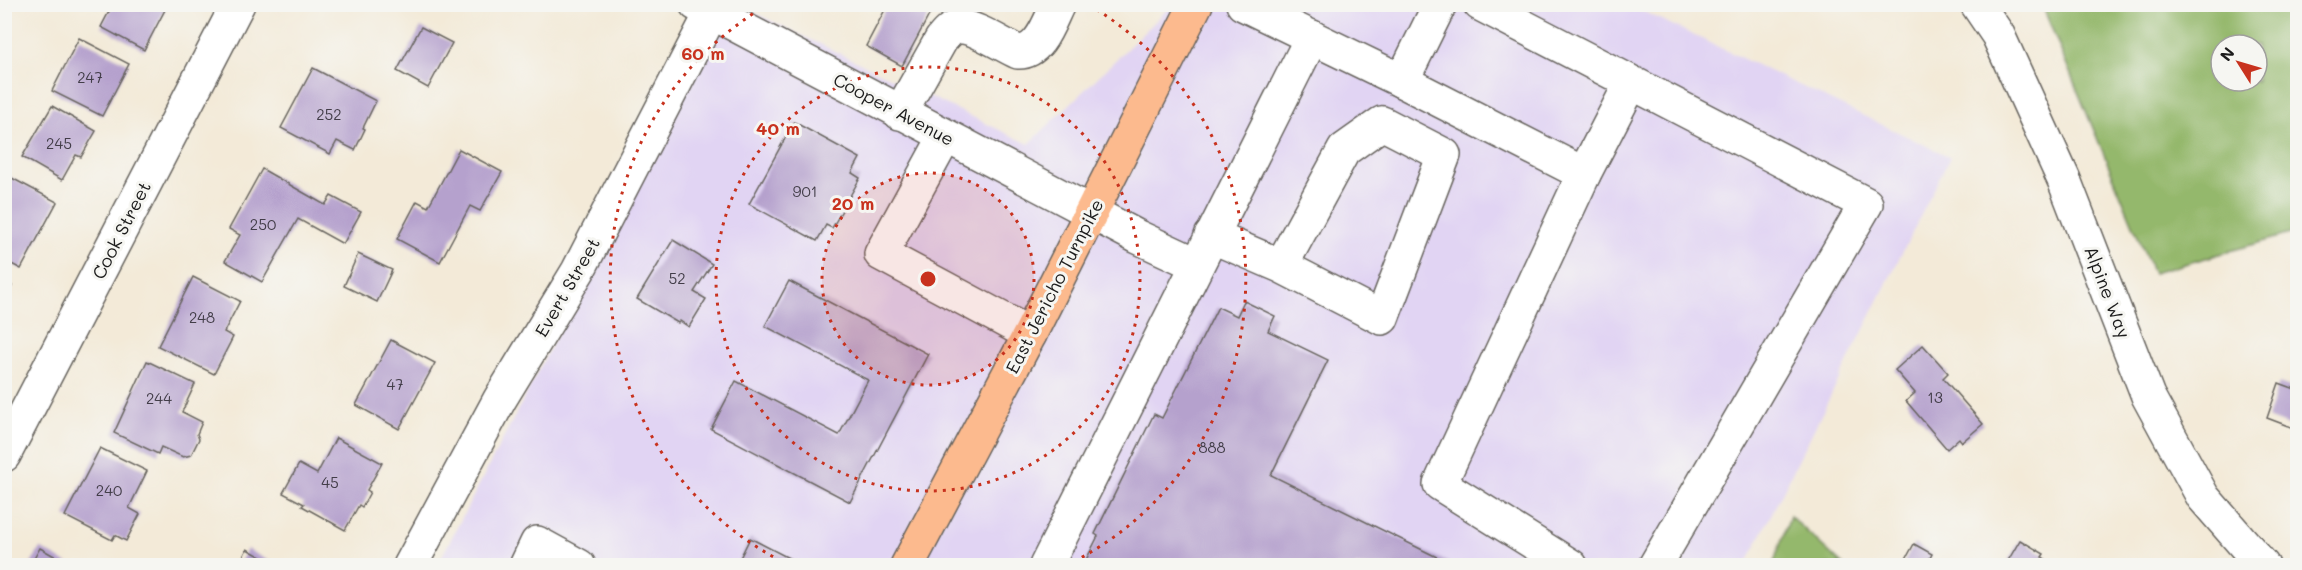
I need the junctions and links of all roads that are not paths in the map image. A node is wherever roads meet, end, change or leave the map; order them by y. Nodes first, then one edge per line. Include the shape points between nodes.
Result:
1 (238, 4) edge
2 (1058, 4) edge
3 (1196, 4) edge
4 (1243, 4) edge
5 (1440, 4) edge
6 (1480, 4) edge
7 (1977, 4) edge
8 (708, 7) edge
9 (1312, 37) junction
10 (1402, 81) junction
11 (1631, 83) junction
12 (900, 113) junction
13 (945, 137) junction
14 (1584, 174) junction
15 (1092, 213) junction
16 (1204, 250) junction
17 (1281, 266) junction
18 (1030, 334) junction
19 (4, 455) edge
20 (410, 566) edge
21 (526, 566) edge
22 (579, 566) edge
23 (907, 566) edge
24 (1046, 566) edge
25 (1571, 566) edge
26 (1655, 566) edge
27 (2263, 566) edge

1 - 19 street, Cook Street
2 - 12 street via 1034,48 1026,53 968,28 948,32
3 - 15 main road, East Jericho Turnpike
4 - 9 street
5 - 10 street
6 - 11 street
7 - 27 street, Alpine Way via 1998,35 2064,180 2148,396 2203,497
8 - 12 street, Cooper Avenue
8 - 20 street, Evert Street via 578,272 500,399
9 - 10 street
9 - 16 street
10 - 14 street
11 - 14 street
11 - 26 street via 1866,204
12 - 13 street, Cooper Avenue
13 - 15 street, Cooper Avenue
13 - 18 street via 881,254
14 - 25 street via 1440,484
15 - 16 street, Cooper Avenue
15 - 18 main road, East Jericho Turnpike
16 - 17 street, Cooper Avenue
16 - 24 street
17 - 17 street, Cooper Avenue via 1344,150 1382,123 1444,155 1382,318
18 - 23 main road, East Jericho Turnpike
21 - 22 street via 537,543

